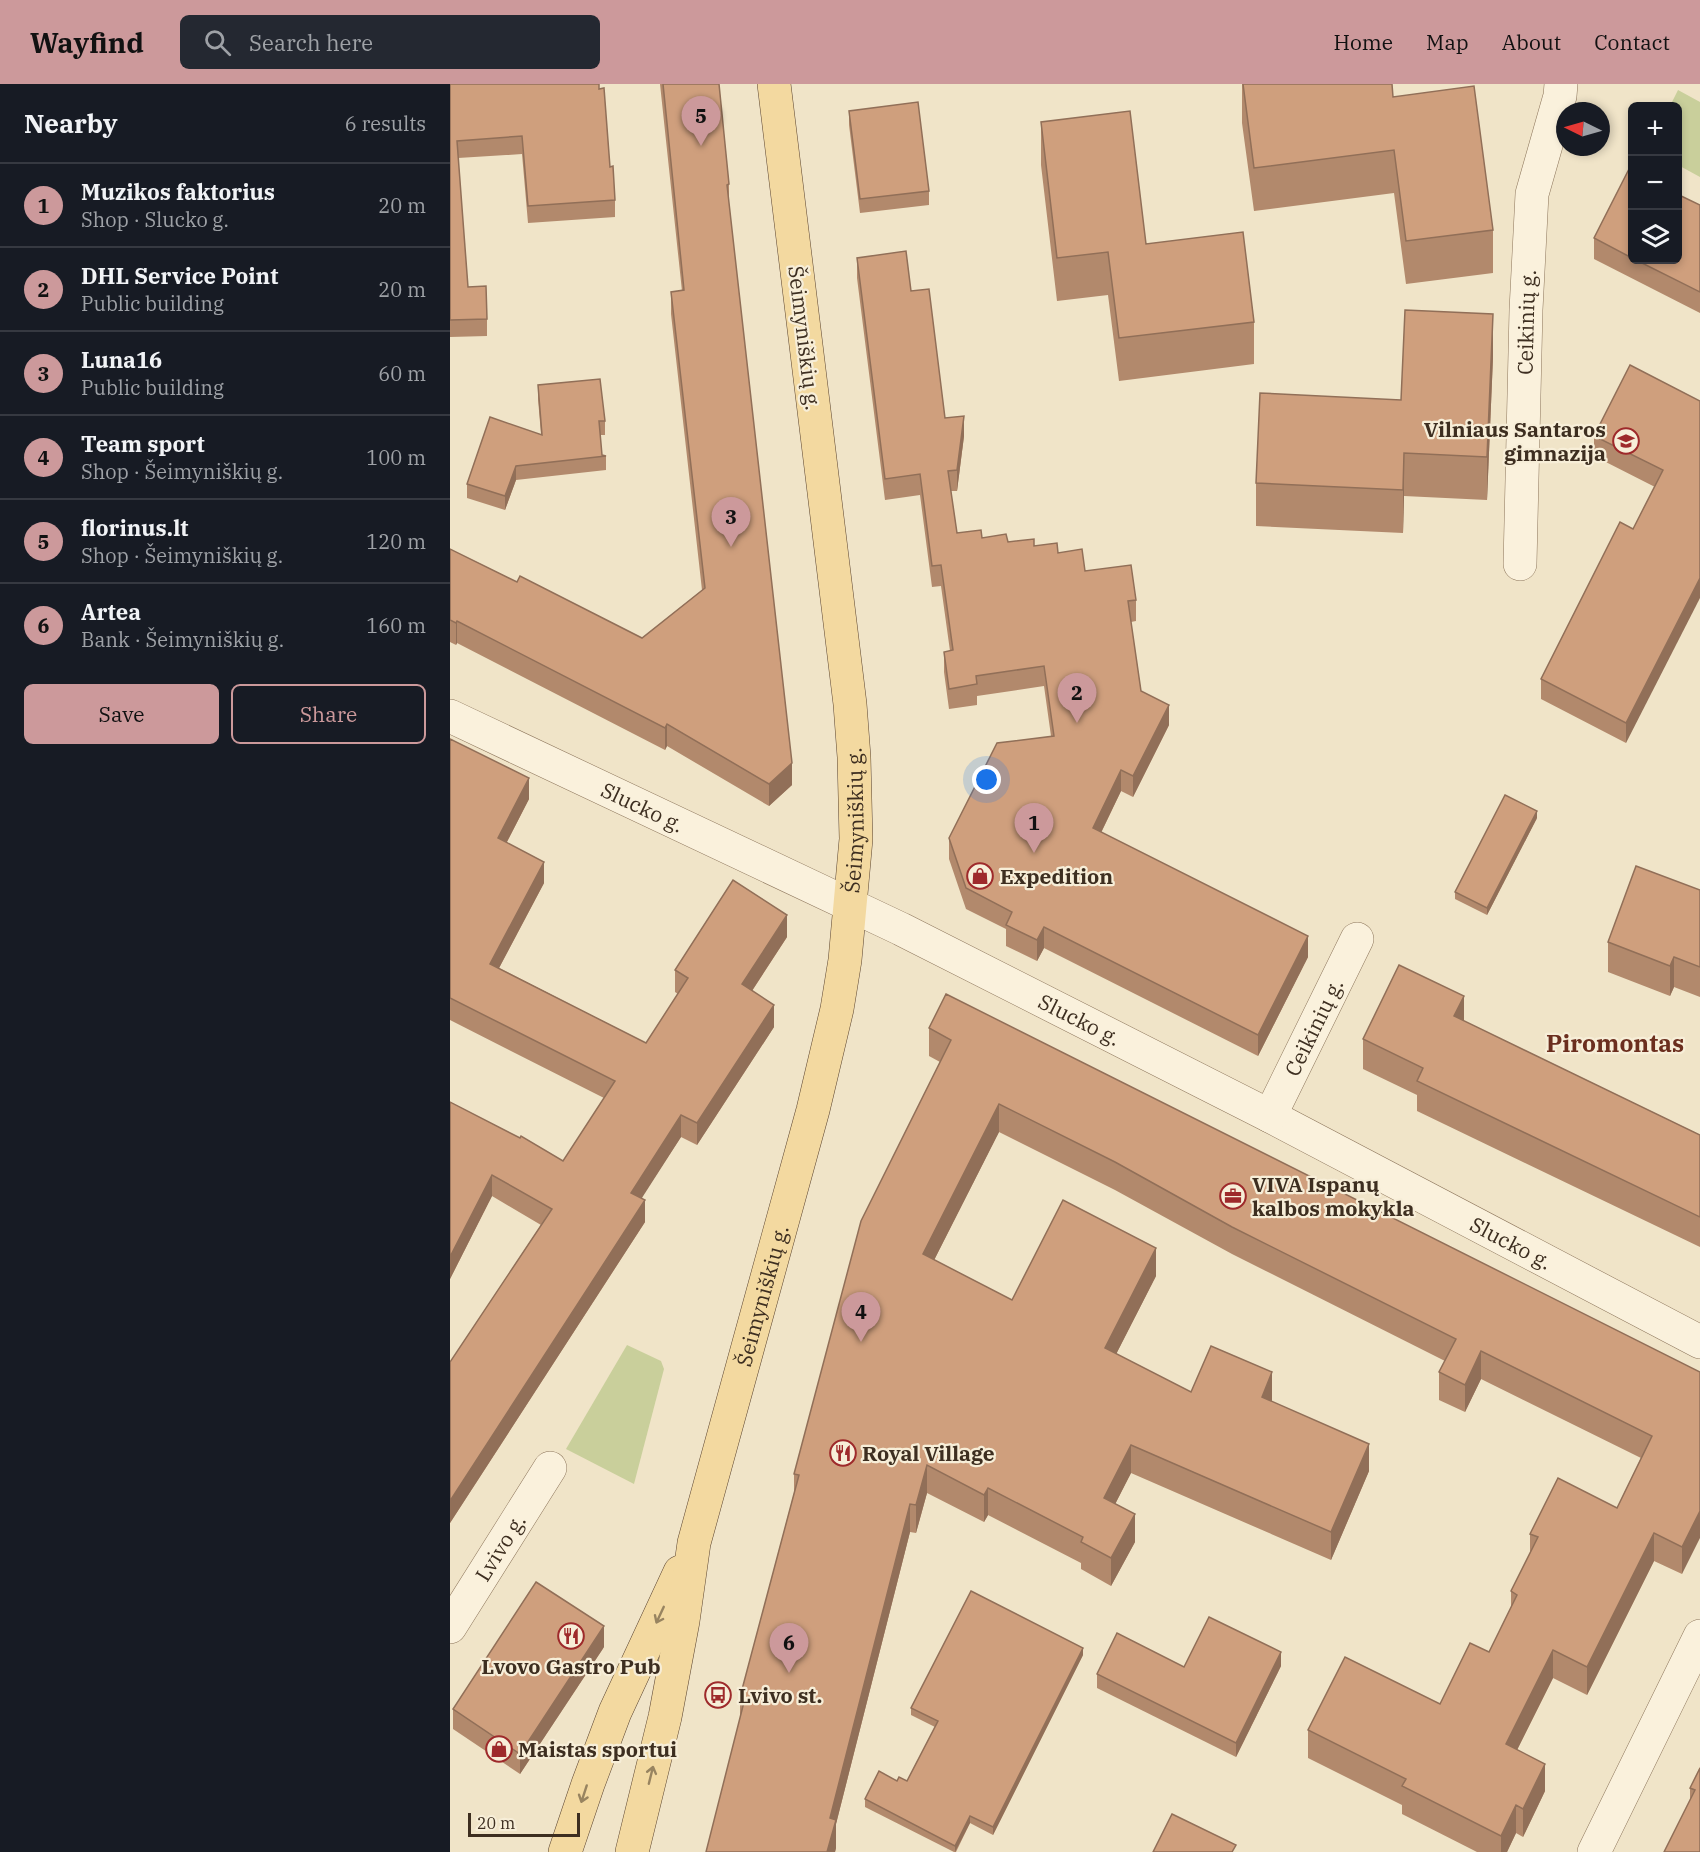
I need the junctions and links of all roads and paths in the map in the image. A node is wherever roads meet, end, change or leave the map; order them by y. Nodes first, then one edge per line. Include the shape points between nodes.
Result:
1 (774, 84) edge
2 (1561, 84) edge
3 (1520, 564) dead end
4 (450, 716) edge
5 (850, 904) junction
6 (1358, 939) dead end
7 (1270, 1116) junction
8 (1700, 1341) edge
9 (550, 1468) dead end
10 (694, 1543) junction
11 (450, 1627) edge
12 (1700, 1636) edge
13 (565, 1852) edge
14 (632, 1852) edge
15 (1593, 1852) edge

1 - 5 main road, Šeimyniškių g. via 850,704 856,839
2 - 3 street, Ceikinių g. via 1532,194
4 - 5 street, Slucko g.
5 - 7 street, Slucko g.
5 - 10 main road, Šeimyniškių g. via 837,1009 813,1110
6 - 7 street, Ceikinių g.
7 - 8 street, Slucko g.
9 - 11 street, Lvivo g.
10 -> 13 main road, Šeimyniškių g. via 615,1713
14 -> 10 main road, Šeimyniškių g. via 666,1717
12 - 15 street

